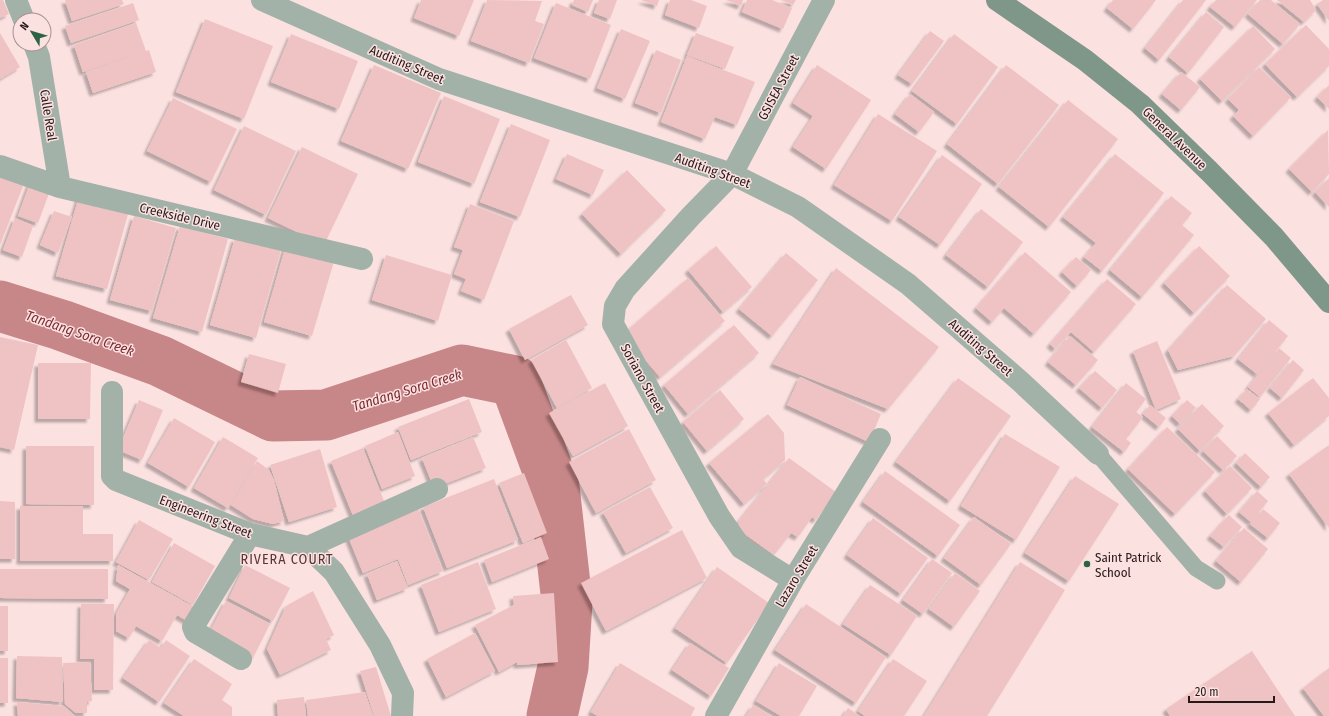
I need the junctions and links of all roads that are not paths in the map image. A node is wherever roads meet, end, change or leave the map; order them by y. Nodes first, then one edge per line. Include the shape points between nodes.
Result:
1 (16, 0) edge
2 (262, 0) edge
3 (824, 0) edge
4 (997, 0) edge
5 (21, 12) edge
6 (37, 52) edge
7 (0, 166) edge
8 (732, 174) junction
9 (60, 187) junction
10 (362, 259) dead end
11 (1329, 302) edge
12 (112, 392) dead end
13 (880, 439) dead end
14 (1098, 454) joint
15 (437, 489) dead end
16 (250, 534) junction
17 (308, 547) junction
18 (793, 580) junction
19 (1217, 581) dead end
20 (241, 660) dead end
21 (402, 716) edge
22 (716, 716) edge

1 - 5 street
2 - 8 street, Auditing Street via 439,79
3 - 8 street, GSISEA Street
4 - 11 street, General Avenue via 1085,60 1140,104 1274,237
6 - 9 street, Calle Real
7 - 9 street, Creekside Drive
8 - 14 street, Auditing Street via 798,207 908,284 1021,382
8 - 18 street, Soriano Street via 626,289 614,306 613,324 719,516 741,548
9 - 10 street, Creekside Drive
12 - 16 street, Engineering Street via 112,476 116,480
13 - 18 street, Lazaro Street
14 - 19 lane via 1196,568
15 - 17 street
16 - 17 street, Engineering Street
16 - 20 street via 194,628 195,632
17 - 21 street via 334,572 380,645 403,693
18 - 22 street, Lazaro Street

